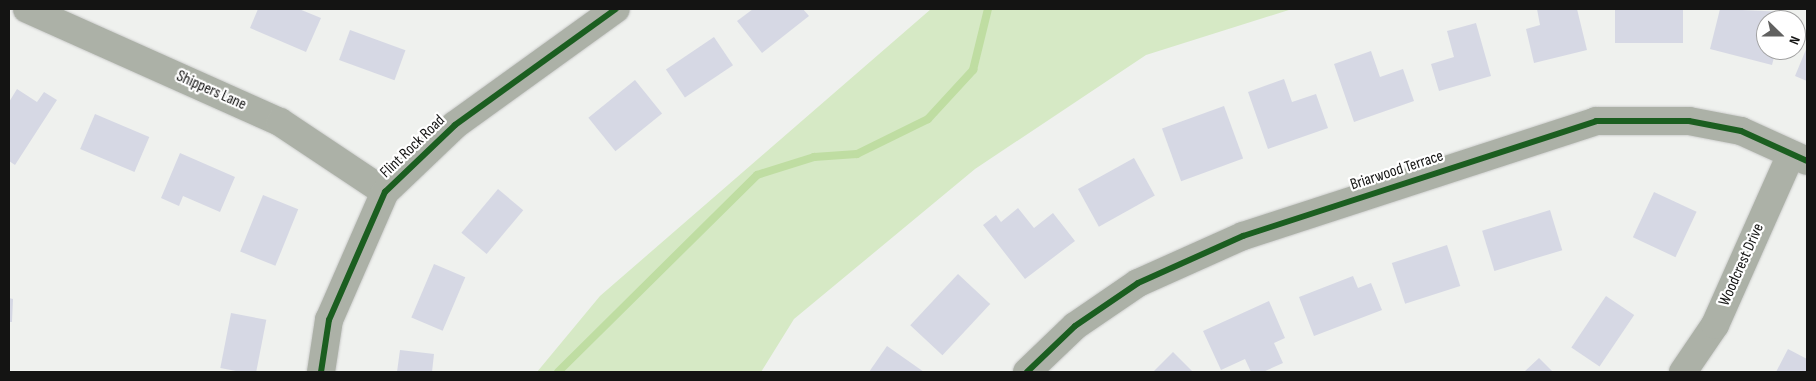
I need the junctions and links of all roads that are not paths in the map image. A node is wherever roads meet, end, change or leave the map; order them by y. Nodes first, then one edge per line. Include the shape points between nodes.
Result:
1 (27, 9) edge
2 (616, 9) edge
3 (1799, 157) edge
4 (385, 192) junction
5 (321, 372) edge
6 (1027, 372) edge
7 (1683, 372) edge

1 - 4 street, Shippers Lane via 280,122
2 - 4 street, Flint Rock Road via 455,125
3 - 6 street, Briarwood Terrace via 1741,130 1689,121 1596,121 1243,236 1138,283 1075,326
3 - 7 street, Woodcrest Drive via 1715,325
4 - 5 street, Flint Rock Road via 329,320

